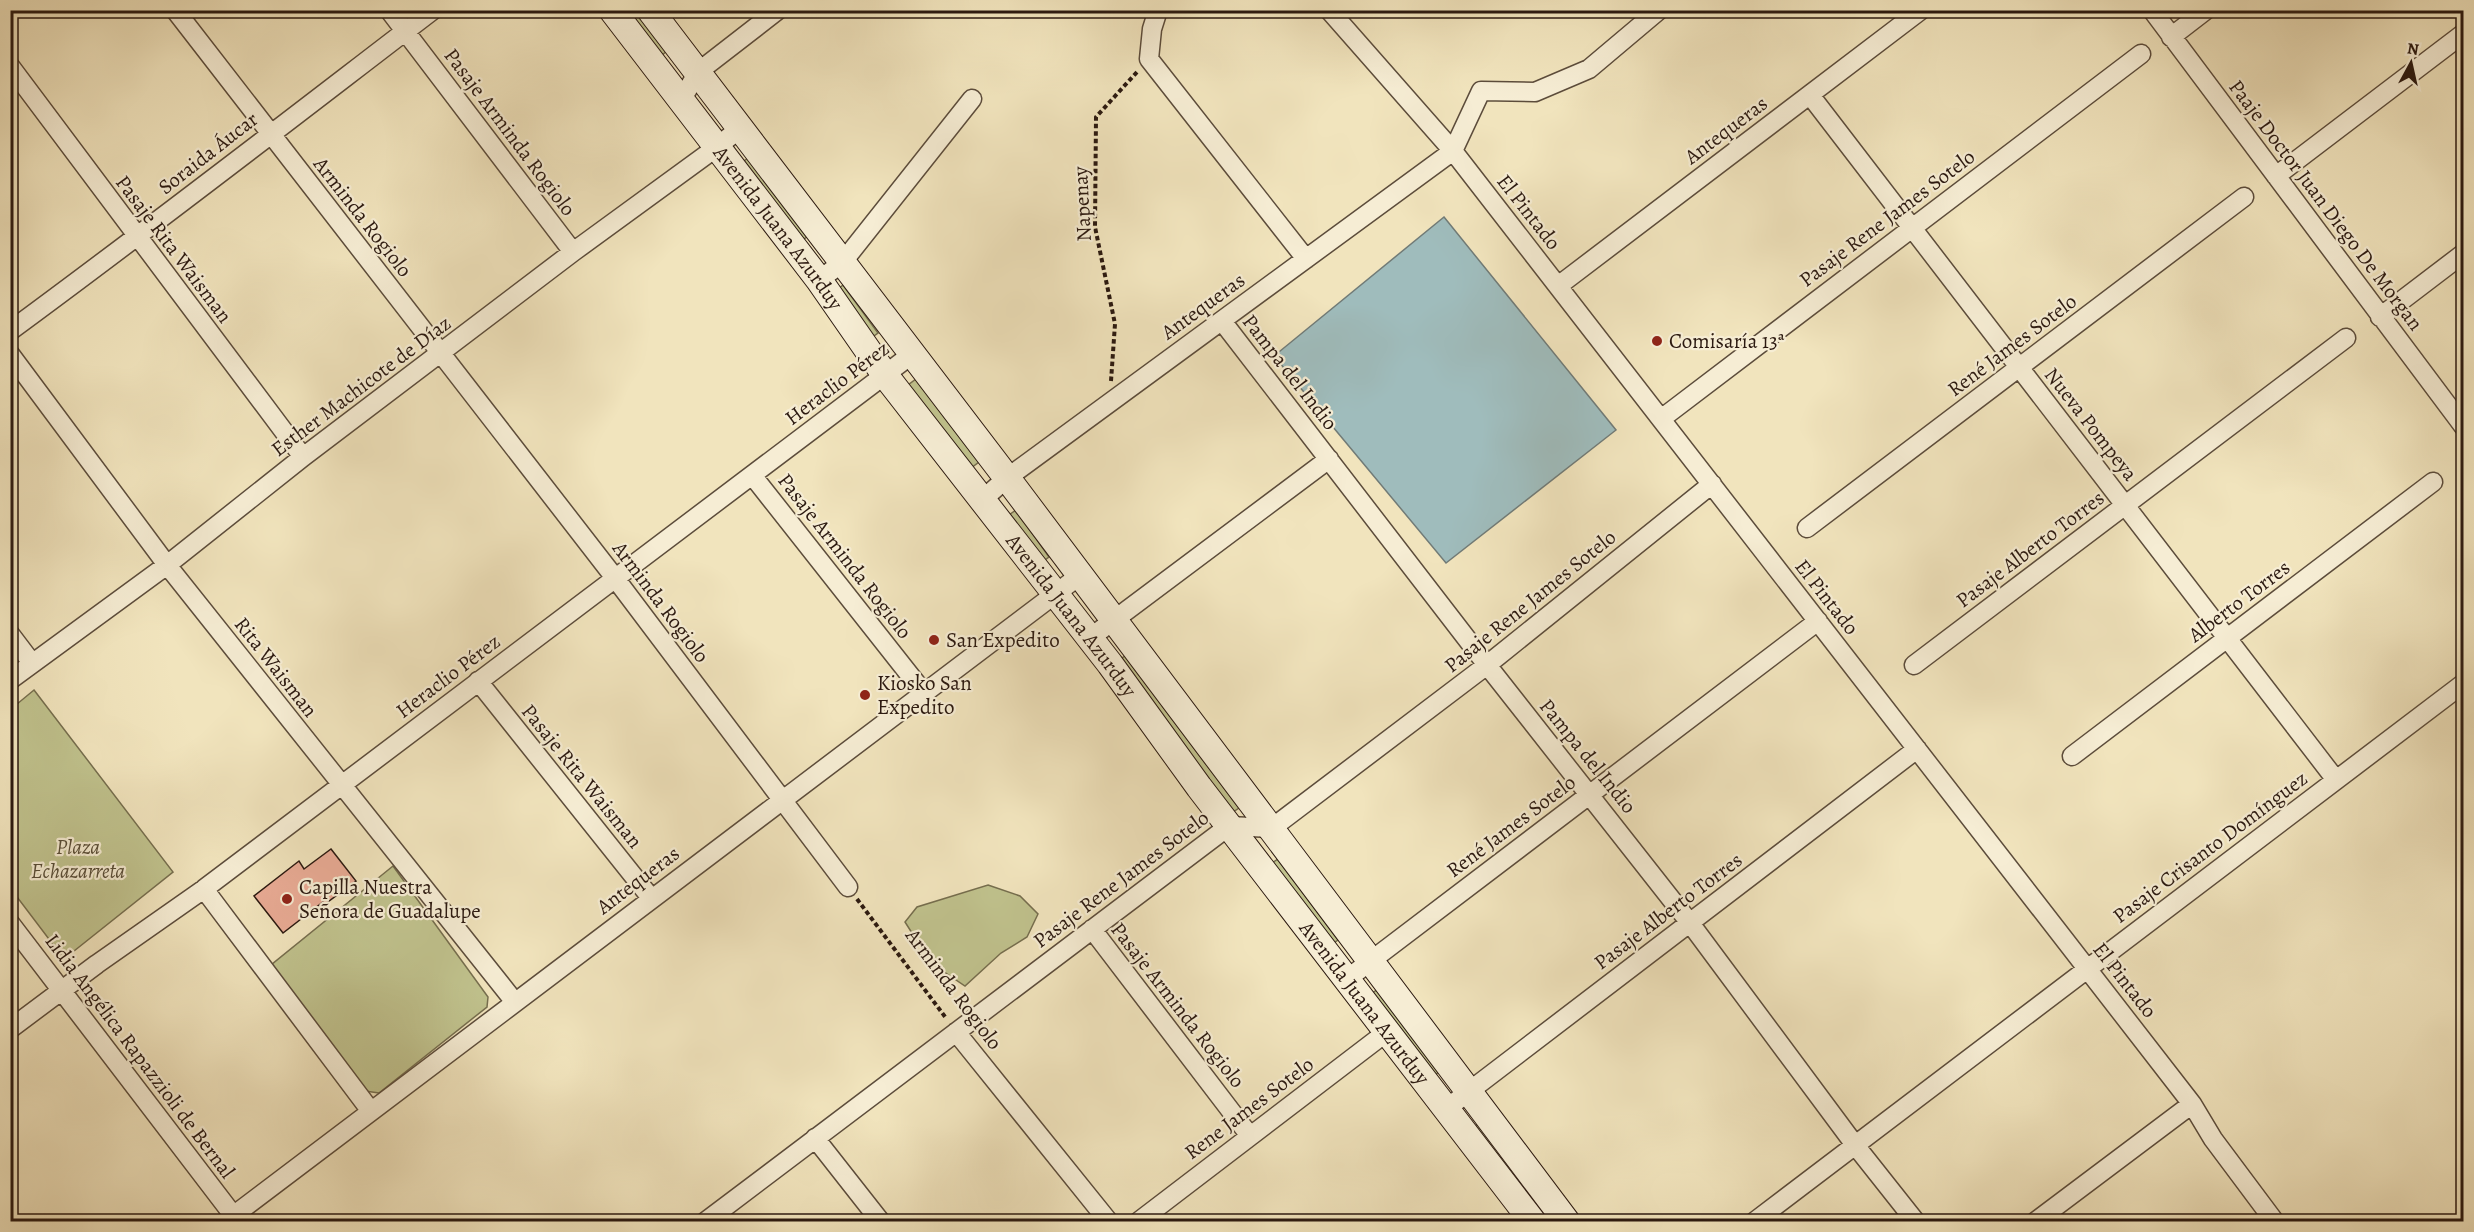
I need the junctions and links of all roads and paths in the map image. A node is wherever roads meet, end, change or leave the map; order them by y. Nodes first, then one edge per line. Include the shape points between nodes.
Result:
1 (175, 10) edge
2 (389, 10) edge
3 (433, 10) edge
4 (612, 10) edge
5 (650, 10) edge
6 (778, 10) edge
7 (1158, 10) edge
8 (1329, 10) edge
9 (1659, 10) edge
10 (1921, 10) edge
11 (2152, 10) edge
12 (2206, 10) edge
13 (405, 32) junction
14 (2463, 33) edge
15 (2171, 37) junction
16 (2141, 54) dead end
17 (1149, 59) junction
18 (10, 66) edge
19 (698, 72) junction
20 (1810, 95) junction
21 (682, 99) junction
22 (972, 99) dead end
23 (739, 129) junction
24 (270, 133) junction
25 (717, 147) junction
26 (1453, 151) junction
27 (2277, 176) junction
28 (2244, 197) dead end
29 (1913, 228) junction
30 (137, 237) junction
31 (573, 252) junction
32 (2463, 253) edge
33 (1306, 259) junction
34 (842, 263) junction
35 (819, 280) junction
36 (1558, 286) junction
37 (2380, 316) junction
38 (1222, 321) junction
39 (10, 331) edge
40 (2346, 338) dead end
41 (10, 354) edge
42 (440, 354) junction
43 (911, 355) junction
44 (2020, 367) junction
45 (885, 375) junction
46 (1109, 403) junction
47 (1661, 418) junction
48 (2463, 427) edge
49 (303, 458) junction
50 (1329, 459) junction
51 (752, 475) junction
52 (1007, 478) junction
53 (2433, 482) dead end
54 (1712, 484) junction
55 (982, 500) junction
56 (2125, 505) junction
57 (1807, 528) dead end
58 (167, 565) junction
59 (1079, 576) junction
60 (615, 578) junction
61 (1056, 594) junction
62 (1113, 621) junction
63 (1818, 621) junction
64 (10, 634) edge
65 (1090, 638) junction
66 (2228, 638) junction
67 (32, 663) junction
68 (1487, 665) junction
69 (1914, 665) dead end
70 (10, 680) edge
71 (478, 681) junction
72 (2463, 683) edge
73 (924, 693) junction
74 (1917, 749) junction
75 (2072, 756) dead end
76 (2336, 780) junction
77 (340, 785) junction
78 (1591, 794) junction
79 (781, 800) junction
80 (1229, 826) junction
81 (1272, 828) junction
82 (848, 886) joint
83 (204, 889) junction
84 (651, 898) junction
85 (1690, 922) junction
86 (10, 923) edge
87 (1092, 929) junction
88 (1371, 960) junction
89 (2087, 969) junction
90 (1347, 979) junction
91 (61, 990) junction
92 (514, 1001) junction
93 (10, 1029) edge
94 (1388, 1031) junction
95 (956, 1032) junction
96 (1470, 1091) junction
97 (2192, 1104) junction
98 (1446, 1109) junction
99 (370, 1110) junction
100 (1251, 1136) junction
101 (815, 1138) junction
102 (1855, 1145) junction
103 (229, 1218) edge
104 (705, 1221) edge
105 (881, 1221) edge
106 (1109, 1221) edge
107 (1138, 1221) edge
108 (1533, 1221) edge
109 (1567, 1221) edge
110 (1754, 1221) edge
111 (1916, 1221) edge
112 (2035, 1221) edge
113 (2275, 1221) edge

1 - 24 street, Arminda Rogiolo
2 - 13 street, Pasaje Arminda Rogiolo
3 - 13 street, Soraida Áucar
4 - 21 main road, Avenida Juana Azurduy
5 - 19 main road, Avenida Juana Azurduy
6 - 19 street
7 - 17 street
8 - 26 street, El Pintado
9 - 26 street via 1588,69 1535,92 1481,92
10 - 20 street, Antequeras
11 - 15 street, Paaje Doctor Juan Diego De Morgan
12 - 15 street
13 - 24 street, Soraida Áucar
13 - 31 street, Pasaje Arminda Rogiolo
14 - 27 street
15 - 27 street, Paaje Doctor Juan Diego De Morgan
16 - 29 street, Pasaje Rene James Sotelo
17 - 33 street
17 - 46 path, Napenay via 1096,117 1095,227 1115,324
18 - 30 street, Pasaje Rita Waisman
19 - 21 street
19 - 23 main road, Avenida Juana Azurduy
20 - 29 street, Nueva Pompeya
20 - 36 street, Antequeras
21 - 25 main road, Avenida Juana Azurduy
22 - 34 street
23 - 25 street, Esther Machicote de Díaz
23 - 34 main road, Avenida Juana Azurduy
24 - 30 street, Soraida Áucar
24 - 42 street, Arminda Rogiolo
25 - 31 street, Esther Machicote de Díaz
25 - 35 main road, Avenida Juana Azurduy
26 - 33 street, Antequeras
26 - 36 street, El Pintado
27 - 37 street, Paaje Doctor Juan Diego De Morgan
28 - 44 street, René James Sotelo
29 - 44 street, Nueva Pompeya
29 - 47 street, Pasaje Rene James Sotelo
30 - 39 street, Soraida Áucar
30 - 49 street, Pasaje Rita Waisman
31 - 42 street, Esther Machicote de Díaz
32 - 37 street
33 - 38 street, Antequeras
34 - 35 street
34 - 43 main road, Avenida Juana Azurduy
35 - 45 main road, Avenida Juana Azurduy
36 - 47 street, El Pintado
37 - 48 street, Paaje Doctor Juan Diego De Morgan
38 - 46 street, Antequeras
38 - 50 street, Pampa del Indio
40 - 56 street, Pasaje Alberto Torres
41 - 58 street, Rita Waisman
42 - 49 street, Esther Machicote de Díaz
42 - 60 street, Arminda Rogiolo
43 - 45 street, Heraclio Pérez
43 - 52 main road, Avenida Juana Azurduy
44 - 56 street, Nueva Pompeya
44 - 57 street, René James Sotelo
45 - 51 street, Heraclio Pérez
45 - 55 main road, Avenida Juana Azurduy
46 - 52 street, Antequeras
47 - 54 street, El Pintado
49 - 58 street, Esther Machicote de Díaz
50 - 62 street
50 - 68 street, Pampa del Indio
51 - 60 street, Heraclio Pérez
51 - 73 street, Pasaje Arminda Rogiolo
52 - 55 street, Antequeras
52 - 59 main road, Avenida Juana Azurduy
53 - 66 street, Alberto Torres
54 - 63 street, El Pintado
54 - 68 street, Pasaje Rene James Sotelo
55 - 61 main road, Avenida Juana Azurduy
56 - 66 street, Nueva Pompeya
56 - 69 street, Pasaje Alberto Torres
58 - 67 street, Esther Machicote de Díaz
58 - 77 street, Rita Waisman
59 - 61 street, Antequeras
59 - 62 main road, Avenida Juana Azurduy
60 - 71 street, Heraclio Pérez
60 - 79 street, Arminda Rogiolo
61 - 65 main road, Avenida Juana Azurduy
61 - 73 street, Antequeras
62 - 65 street
62 - 81 main road, Avenida Juana Azurduy
63 - 74 street, El Pintado
63 - 78 street, René James Sotelo
64 - 67 street
65 - 80 main road, Avenida Juana Azurduy
66 - 75 street, Alberto Torres
66 - 76 street, Nueva Pompeya
67 - 70 street, Esther Machicote de Díaz
68 - 78 street, Pampa del Indio
68 - 81 street, Pasaje Rene James Sotelo
71 - 77 street, Heraclio Pérez
71 - 84 street, Pasaje Rita Waisman
72 - 76 street, Pasaje Crisanto Domínguez
73 - 79 street, Antequeras
74 - 85 street, Pasaje Alberto Torres
74 - 89 street, El Pintado
76 - 89 street, Pasaje Crisanto Domínguez
77 - 83 street, Heraclio Pérez
77 - 92 street, Rita Waisman
78 - 85 street, Pampa del Indio
78 - 88 street, René James Sotelo
79 - 82 street, Arminda Rogiolo
79 - 84 street, Antequeras
80 - 81 street, Pasaje Rene James Sotelo
80 - 87 street, Pasaje Rene James Sotelo
80 - 90 main road, Avenida Juana Azurduy
81 - 88 main road, Avenida Juana Azurduy
82 - 95 path, Arminda Rogiolo
83 - 91 street, Heraclio Pérez
83 - 99 street
84 - 92 street, Antequeras
85 - 96 street, Pasaje Alberto Torres
85 - 102 street, Pampa del Indio
86 - 91 street, Lidia Angélica Rapazzioli de Bernal
87 - 95 street, Pasaje Rene James Sotelo
87 - 100 street, Pasaje Arminda Rogiolo
88 - 90 street, René James Sotelo
88 - 96 main road, Avenida Juana Azurduy
89 - 97 street, El Pintado
89 - 102 street, Pasaje Crisanto Domínguez
90 - 94 main road, Avenida Juana Azurduy
91 - 93 street, Heraclio Pérez
91 - 103 street, Lidia Angélica Rapazzioli de Bernal
92 - 99 street, Antequeras
94 - 98 main road, Avenida Juana Azurduy
94 - 100 street, Rene James Sotelo
95 - 101 street, Pasaje Rene James Sotelo
95 - 106 street, Arminda Rogiolo
96 - 98 street, Pasaje Alberto Torres
96 - 109 main road, Avenida Juana Azurduy
97 - 112 street
97 - 113 street, El Pintado via 2213,1139
98 - 108 main road, Avenida Juana Azurduy
99 - 103 street, Antequeras
100 - 107 street, Rene James Sotelo
101 - 104 street, Pasaje Rene James Sotelo
101 - 105 street
102 - 110 street, Pasaje Crisanto Domínguez
102 - 111 street, Pampa del Indio

